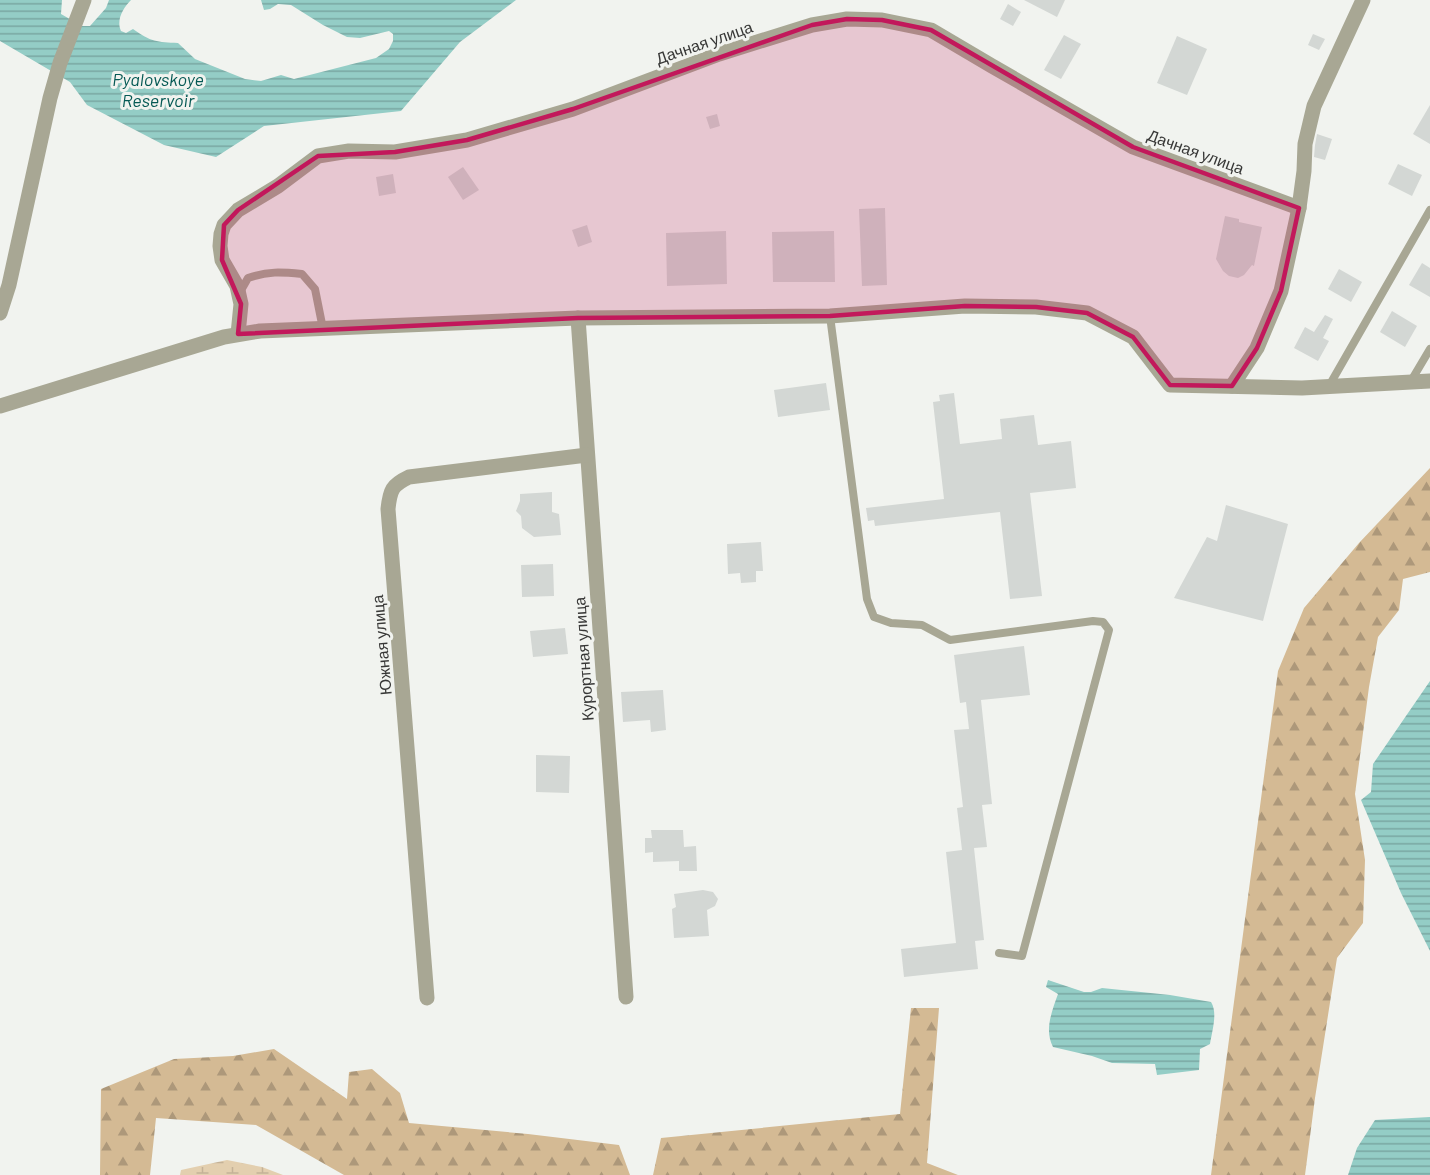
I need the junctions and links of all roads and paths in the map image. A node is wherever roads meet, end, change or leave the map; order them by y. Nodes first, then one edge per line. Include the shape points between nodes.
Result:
1 (1363, 0) edge
2 (84, 2) edge
3 (1299, 208) junction
4 (1430, 210) edge
5 (240, 293) junction
6 (1, 308) edge
7 (830, 316) junction
8 (578, 318) junction
9 (323, 329) junction
10 (238, 334) junction
11 (1430, 349) edge
12 (1430, 381) edge
13 (1411, 382) junction
14 (1232, 387) junction
15 (1328, 387) junction
16 (0, 406) edge
17 (587, 455) junction
18 (999, 953) dead end
19 (626, 997) dead end
20 (427, 998) dead end

1 - 3 street via 1314,106 1305,144
2 - 6 street via 50,98
3 - 5 street, Дачная улица via 1133,147 931,30 882,20 847,20 812,25 719,54 573,109 467,140 395,152 349,151 318,156 238,210 224,225 222,260
3 - 14 street via 1281,291 1257,348
4 - 15 lane
5 - 9 lane via 248,278 262,273 302,274 315,289
5 - 10 street, Дачная улица
7 - 8 street
7 - 14 street via 965,306 1087,312 1133,338 1170,385
7 - 18 lane via 867,599 874,617 891,623 922,625 950,640 1093,621 1103,622 1109,630 1022,956
8 - 9 street
8 - 17 street, Курортная улица
9 - 10 street
10 - 16 street
11 - 13 lane
12 - 13 street
13 - 15 street
14 - 15 street
17 - 19 street, Курортная улица
17 - 20 street, Южная улица via 409,477 396,483 389,494

